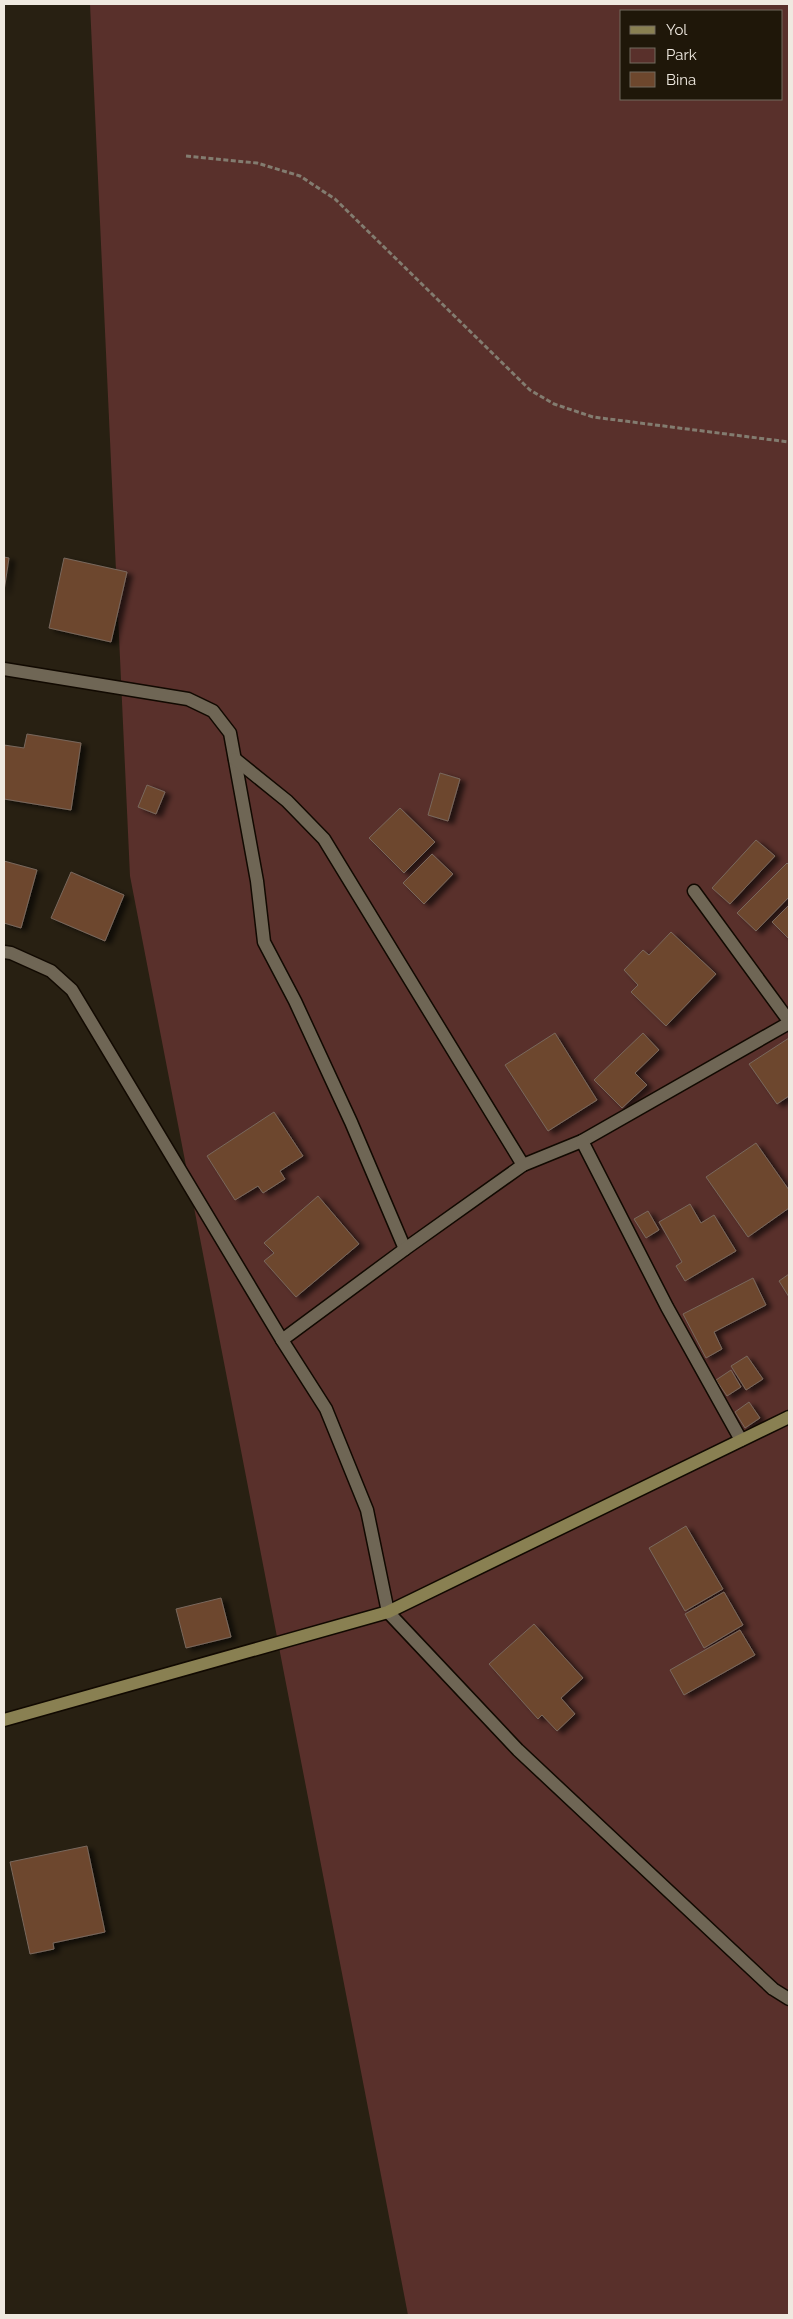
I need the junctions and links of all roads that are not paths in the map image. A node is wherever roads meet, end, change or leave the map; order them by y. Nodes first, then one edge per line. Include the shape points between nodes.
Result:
1 (4, 669) edge
2 (235, 759) junction
3 (694, 891) dead end
4 (4, 952) edge
5 (789, 1022) edge
6 (582, 1141) junction
7 (523, 1165) junction
8 (405, 1249) junction
9 (282, 1340) junction
10 (789, 1417) edge
11 (741, 1440) junction
12 (388, 1612) junction
13 (4, 1720) edge
14 (789, 1999) edge

1 - 2 street via 188,699 213,711 230,732
2 - 7 street via 288,802 324,839
2 - 8 street via 257,881 264,942 351,1122
3 - 5 street
4 - 9 street via 51,971 72,990
5 - 6 street
6 - 7 street
6 - 11 street via 666,1307
7 - 8 street
8 - 9 street
9 - 12 street via 326,1409 367,1510
10 - 11 street
11 - 12 street
12 - 13 street
12 - 14 street via 518,1750 774,1989

